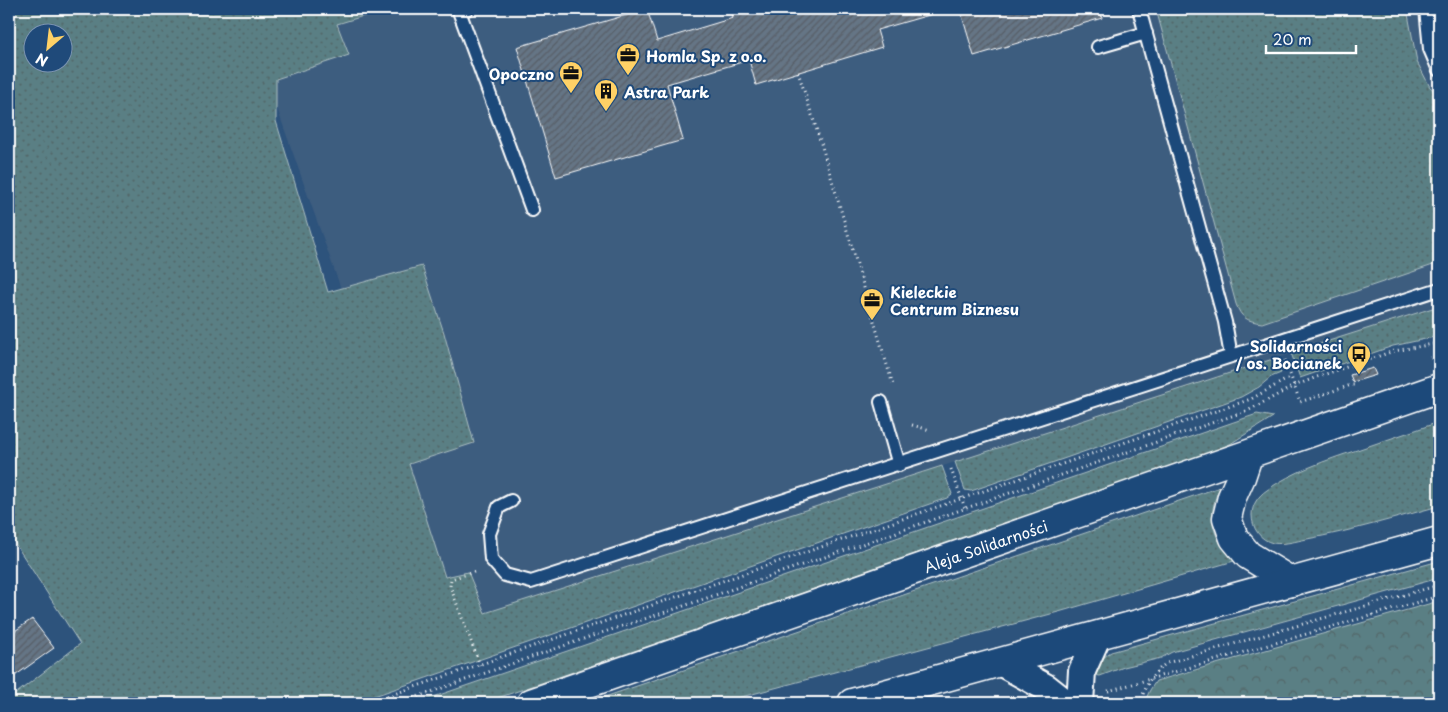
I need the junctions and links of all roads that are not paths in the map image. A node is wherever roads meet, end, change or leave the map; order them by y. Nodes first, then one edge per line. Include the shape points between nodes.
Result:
1 (467, 9) edge
2 (1139, 9) edge
3 (1426, 9) edge
4 (1146, 32) junction
5 (1098, 47) dead end
6 (1439, 70) edge
7 (532, 210) dead end
8 (1439, 289) edge
9 (1231, 356) junction
10 (1439, 388) edge
11 (881, 402) dead end
12 (1248, 456) junction
13 (899, 465) junction
14 (511, 500) dead end
15 (1439, 541) edge
16 (1292, 582) junction
17 (1098, 634) junction
18 (1000, 662) junction
19 (1092, 700) edge
20 (531, 703) edge
21 (852, 703) edge
22 (1066, 703) edge

1 - 7 lane via 459,11
2 - 4 lane
3 - 6 lane via 1430,49
4 - 5 lane
4 - 9 lane via 1225,322
8 - 9 lane
9 - 13 lane
10 - 12 main road, Aleja Solidarności
11 - 13 lane
12 - 16 main road via 1227,518 1234,538 1248,555
12 - 20 main road, Aleja Solidarności
13 - 14 lane via 531,582 505,575 491,559 489,534 499,507
15 - 16 main road
16 - 17 main road
17 - 18 main road
17 - 19 street via 1082,671
18 - 21 main road
18 - 22 street via 1047,688

